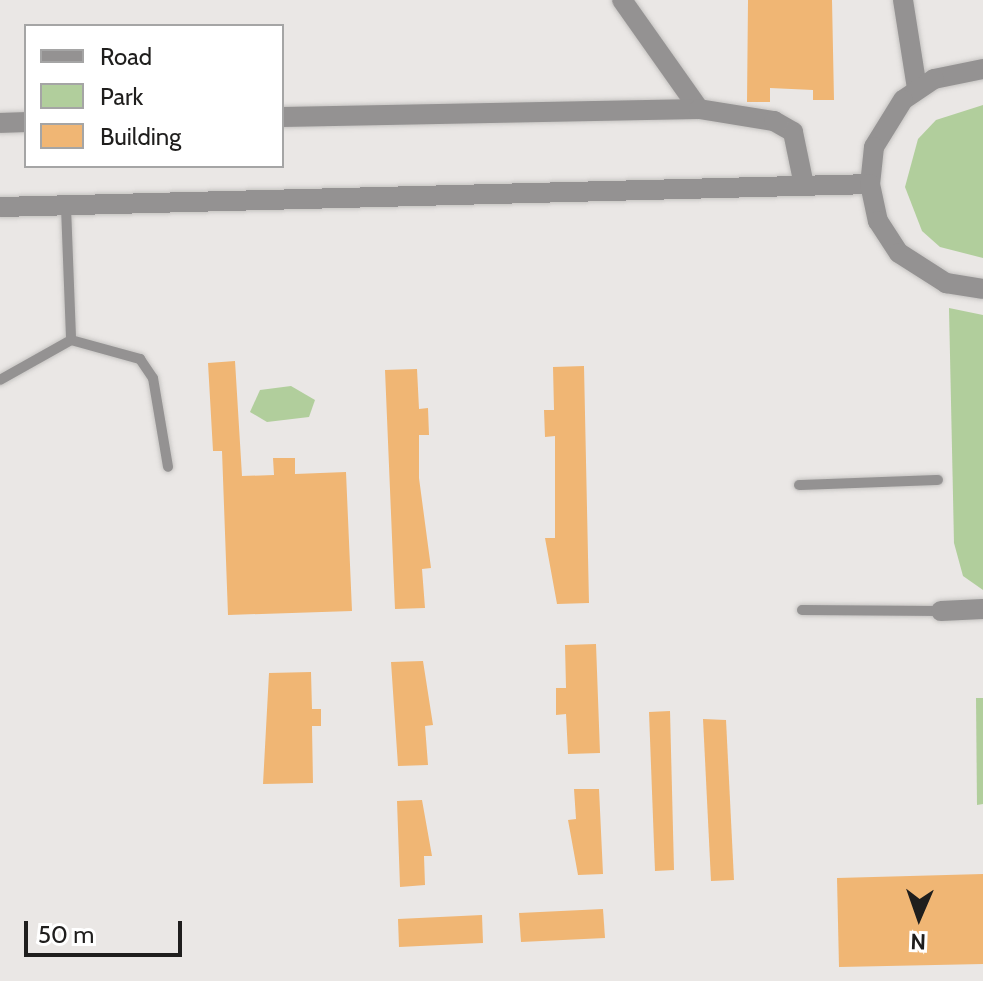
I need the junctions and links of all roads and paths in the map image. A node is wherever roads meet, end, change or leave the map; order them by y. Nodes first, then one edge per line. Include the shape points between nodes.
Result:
1 (622, 0) edge
2 (903, 0) edge
3 (983, 69) edge
4 (917, 88) junction
5 (699, 109) junction
6 (284, 117) edge
7 (24, 122) edge
8 (0, 123) edge
9 (870, 184) junction
10 (804, 185) junction
11 (0, 207) edge
12 (66, 207) junction
13 (983, 289) edge
14 (71, 340) junction
15 (0, 380) edge
16 (168, 467) dead end
17 (938, 480) dead end
18 (799, 485) dead end
19 (983, 609) edge
20 (802, 610) dead end
21 (941, 611) joint

1 - 5 street
2 - 4 street
3 - 4 street
4 - 9 street via 881,130
5 - 6 street
5 - 10 street via 774,121 793,132
7 - 8 street
9 - 10 street
9 - 13 street via 878,221 899,253 946,283
10 - 12 street
11 - 12 street
12 - 14 lane
14 - 15 lane
14 - 16 lane via 140,359 153,378
17 - 18 lane
19 - 21 street
20 - 21 lane

